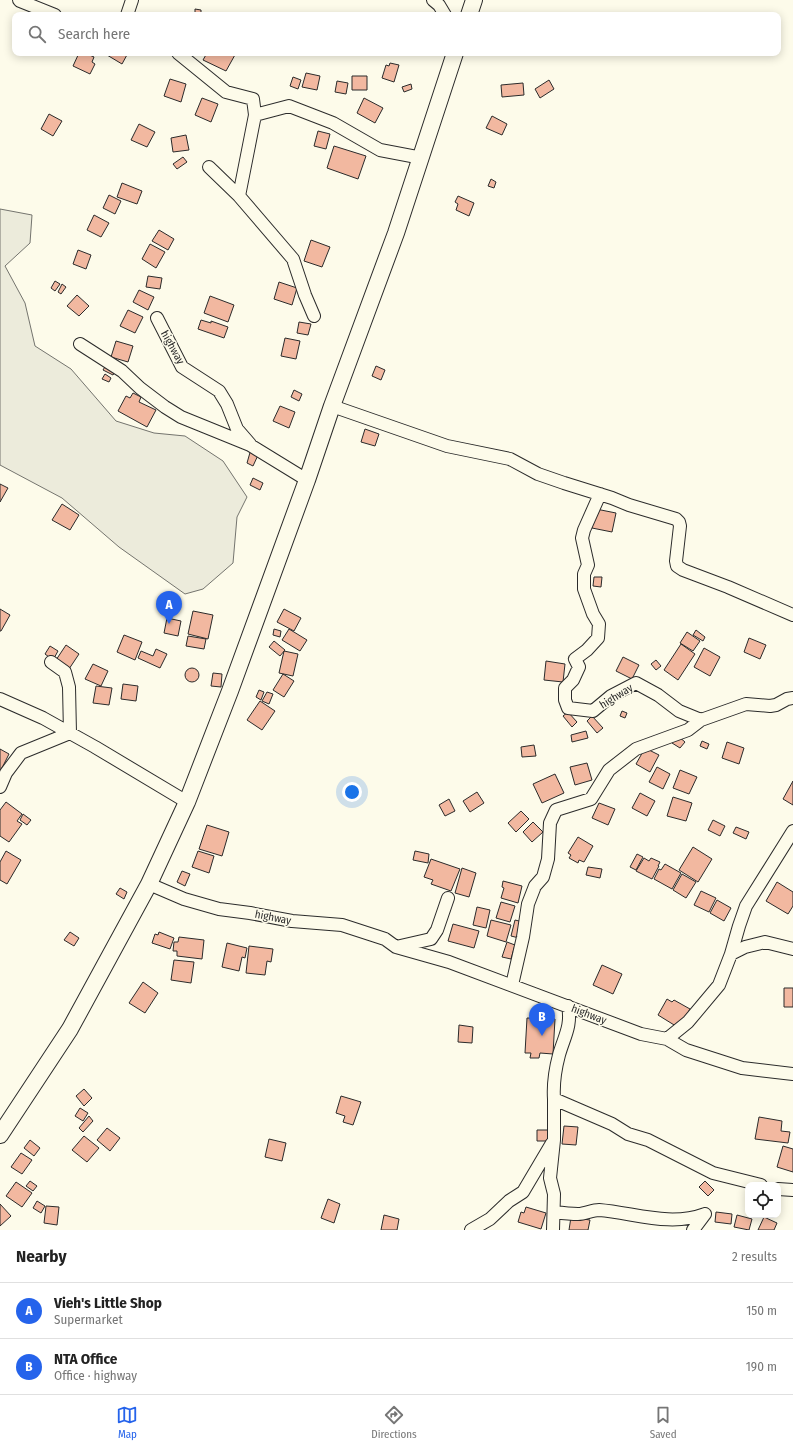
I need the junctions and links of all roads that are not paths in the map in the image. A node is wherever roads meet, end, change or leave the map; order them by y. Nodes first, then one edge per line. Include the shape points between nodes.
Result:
1 (19, 0) edge
2 (132, 0) edge
3 (432, 0) edge
4 (474, 0) edge
5 (48, 12) edge
6 (128, 12) edge
7 (443, 12) edge
8 (470, 12) edge
9 (182, 56) edge
10 (454, 56) edge
11 (255, 115) junction
12 (422, 158) junction
13 (209, 168) dead end
14 (239, 196) junction
15 (314, 316) dead end
16 (157, 318) dead end
17 (80, 344) dead end
18 (332, 406) junction
19 (250, 445) junction
20 (307, 480) junction
21 (600, 494) junction
22 (793, 615) edge
23 (51, 662) dead end
24 (793, 698) edge
25 (0, 700) edge
26 (702, 720) junction
27 (70, 734) junction
28 (0, 787) edge
29 (187, 802) junction
30 (793, 830) edge
31 (149, 884) junction
32 (448, 898) dead end
33 (396, 947) junction
34 (793, 949) edge
35 (732, 954) junction
36 (512, 985) junction
37 (568, 1006) junction
38 (667, 1039) junction
39 (793, 1074) edge
40 (554, 1099) junction
41 (1, 1133) edge
42 (554, 1140) junction
43 (749, 1182) edge
44 (781, 1188) edge
45 (793, 1190) edge
46 (554, 1212) junction
47 (471, 1230) edge
48 (553, 1230) edge
49 (693, 1230) edge

1 - 5 street
2 - 6 street
3 - 7 street
4 - 8 main road
9 - 11 street via 226,92 253,99
10 - 12 main road
11 - 12 street via 289,106 333,123 380,150
11 - 14 street
12 - 18 main road
13 - 14 street
14 - 15 street via 293,259
16 - 19 street, highway via 182,367 219,391 237,429
17 - 19 street, highway via 122,371 140,388 181,417
18 - 20 main road
18 - 21 street via 447,446 510,459 538,474
19 - 20 street, highway
20 - 29 main road
21 - 22 street via 676,519 680,526 676,561 683,570
21 - 26 street, highway via 582,538 588,565 584,574 584,589 599,624 598,638 574,659 579,667 573,680 565,688 568,708 593,711 611,696 636,683 680,711
23 - 27 street via 65,672 69,687
24 - 26 street via 770,706 746,704
25 - 27 street via 43,718
26 - 36 street via 688,730 636,749 609,770 591,799 556,810 550,823 544,877 535,886 528,904
27 - 28 street via 21,753 6,773
27 - 29 street
29 - 31 main road
30 - 35 street via 746,906 738,926
31 - 33 street, highway via 184,899 218,909 292,922 342,925 385,939
31 - 41 main road via 70,1029
32 - 33 street via 431,939
33 - 36 street, highway via 449,962
34 - 35 street via 765,942 745,947
35 - 38 street via 719,985 688,1022
36 - 37 street, highway
37 - 38 street, highway via 641,1034
37 - 40 street via 568,1030 553,1081
38 - 39 street, highway via 686,1050 742,1068
40 - 42 street
40 - 43 street via 612,1124 628,1134 648,1140 713,1173
42 - 46 street via 550,1178 554,1194
42 - 47 street via 523,1192 490,1219
44 - 45 street
46 - 48 street
46 - 49 street via 580,1214 598,1210 680,1220 695,1218 705,1213

